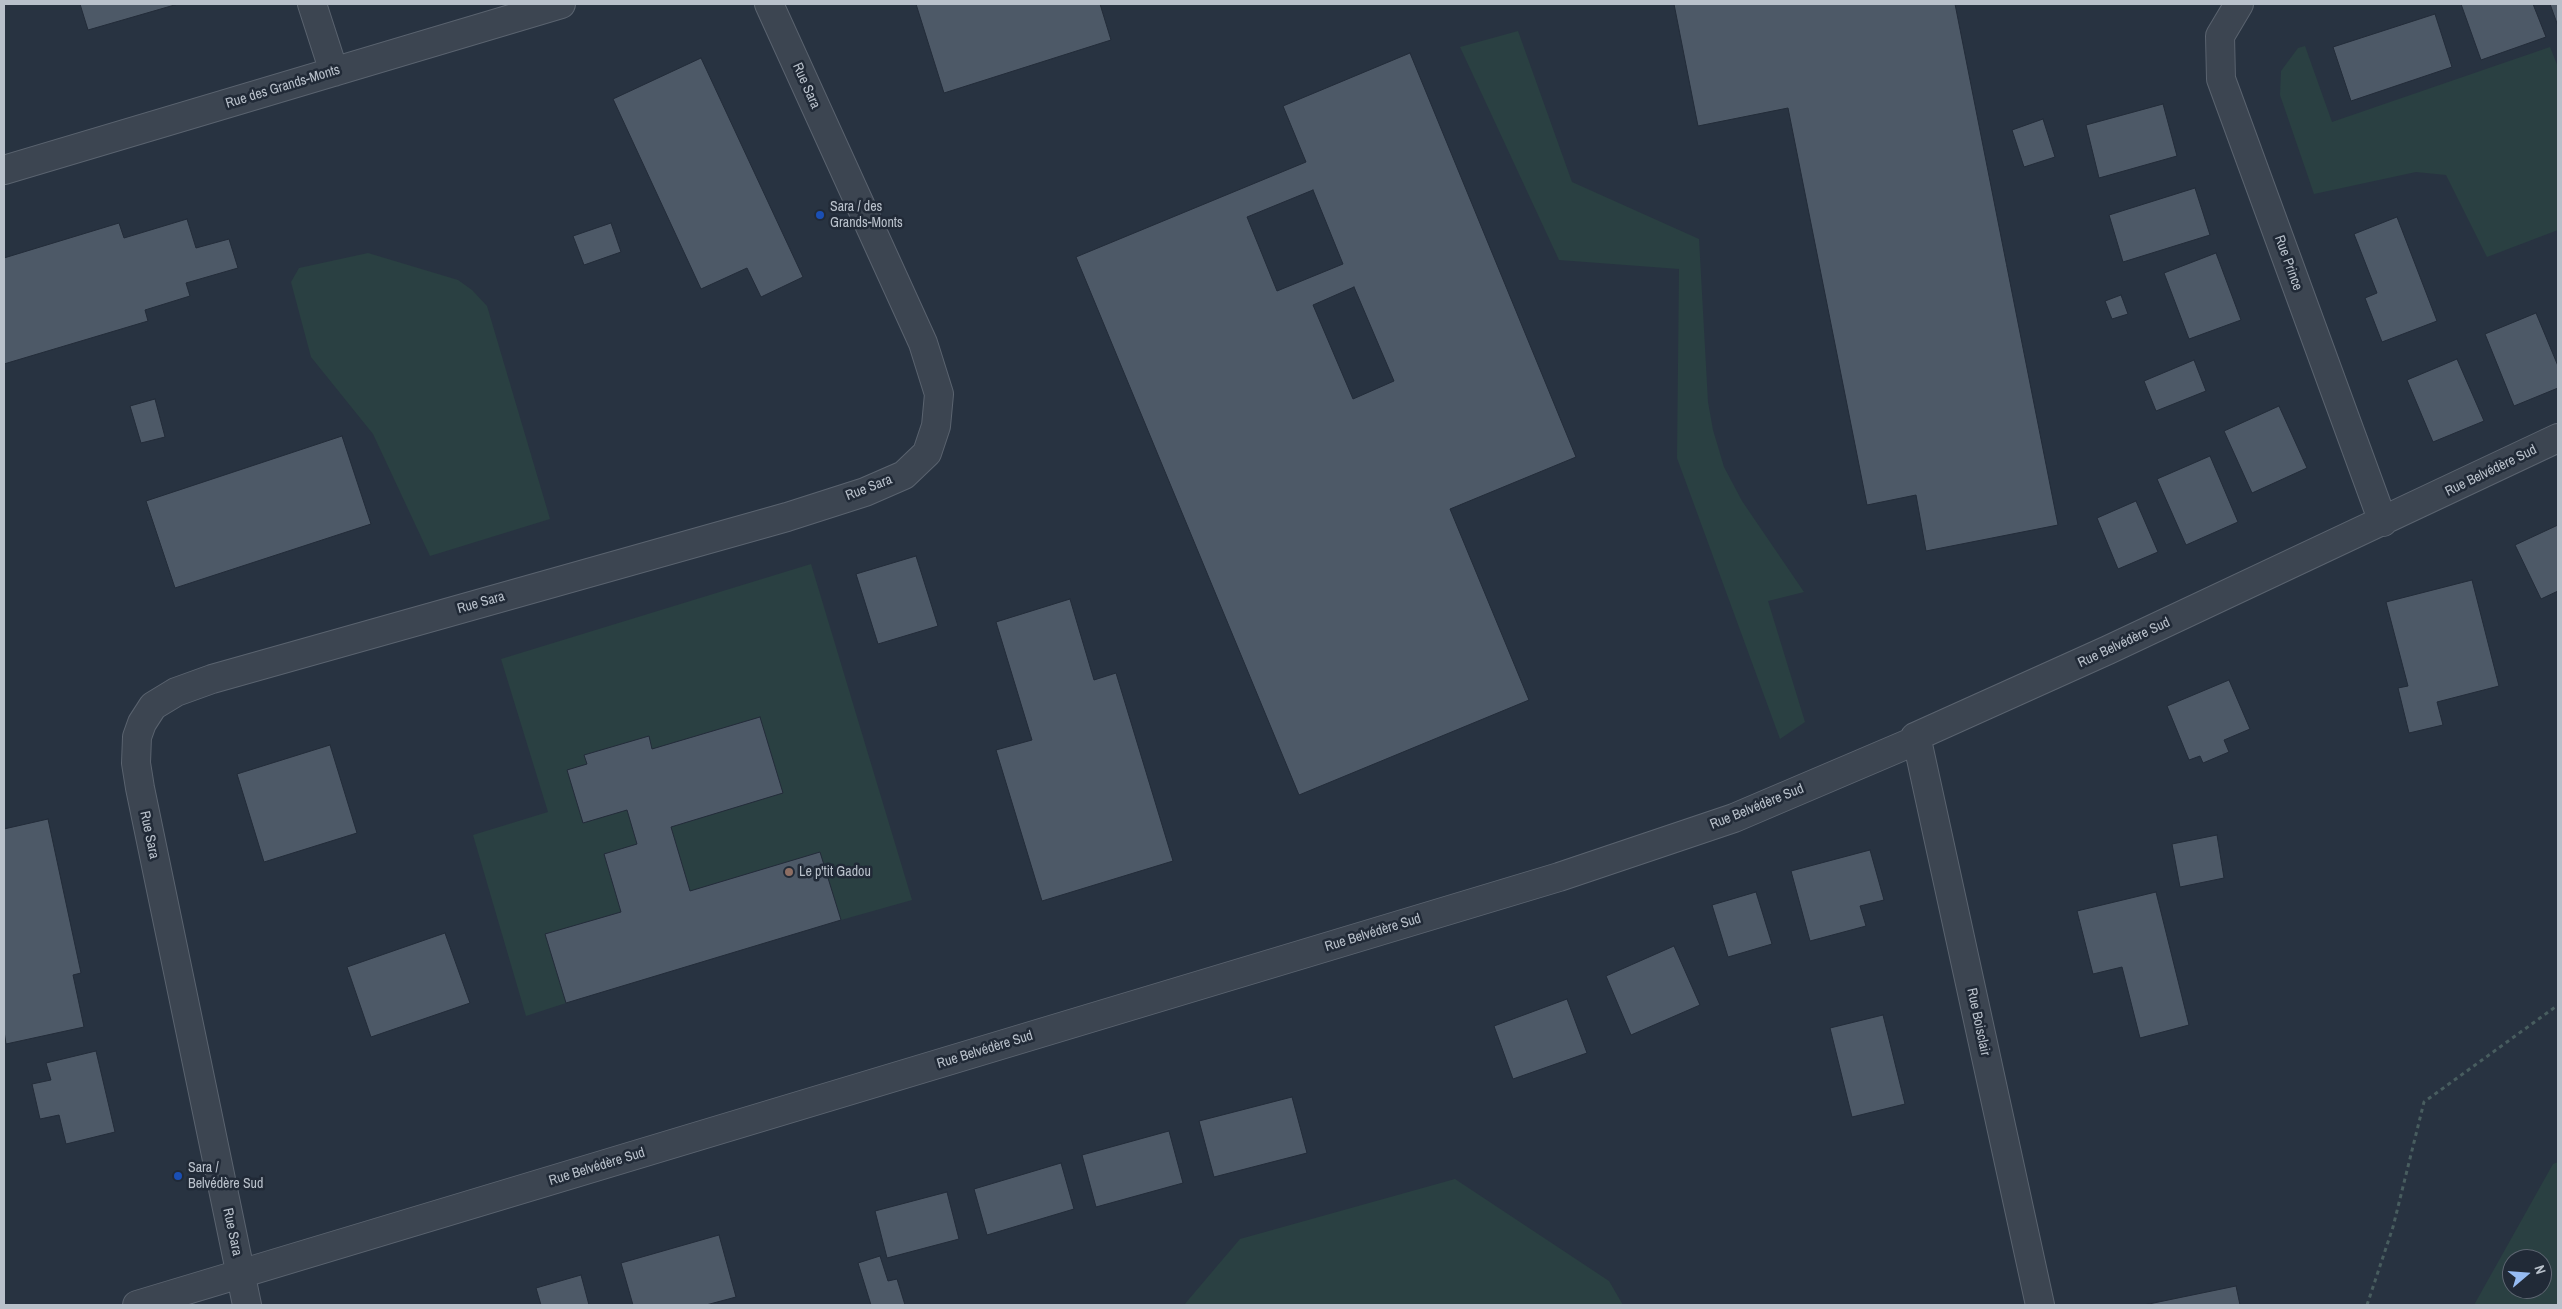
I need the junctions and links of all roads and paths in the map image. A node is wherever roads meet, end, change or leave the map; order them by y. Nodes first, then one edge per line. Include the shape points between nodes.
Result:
1 (312, 4) edge
2 (561, 4) edge
3 (769, 4) edge
4 (2239, 4) edge
5 (334, 72) junction
6 (4, 170) edge
7 (2558, 438) edge
8 (2383, 522) junction
9 (1917, 740) junction
10 (2558, 1005) edge
11 (241, 1274) junction
12 (137, 1305) edge
13 (247, 1305) edge
14 (2040, 1305) edge
15 (2367, 1305) edge

1 - 5 street
2 - 5 street, Rue des Grands-Monts
3 - 11 street, Rue Sara via 922,343 938,394 936,426 927,452 904,474 865,492 778,520 212,679 176,692 153,706 137,737 136,763
4 - 8 street, Rue Prince via 2220,36 2221,78
5 - 6 street, Rue des Grands-Monts
7 - 8 street, Rue Belvédère Sud
8 - 9 street, Rue Belvédère Sud via 1915,737
9 - 11 street, Rue Belvédère Sud via 1734,818 1559,877
9 - 14 street, Rue Boisclair
10 - 15 path via 2424,1102 2393,1227
11 - 12 street, Rue Belvédère Sud
11 - 13 street, Rue Sara

